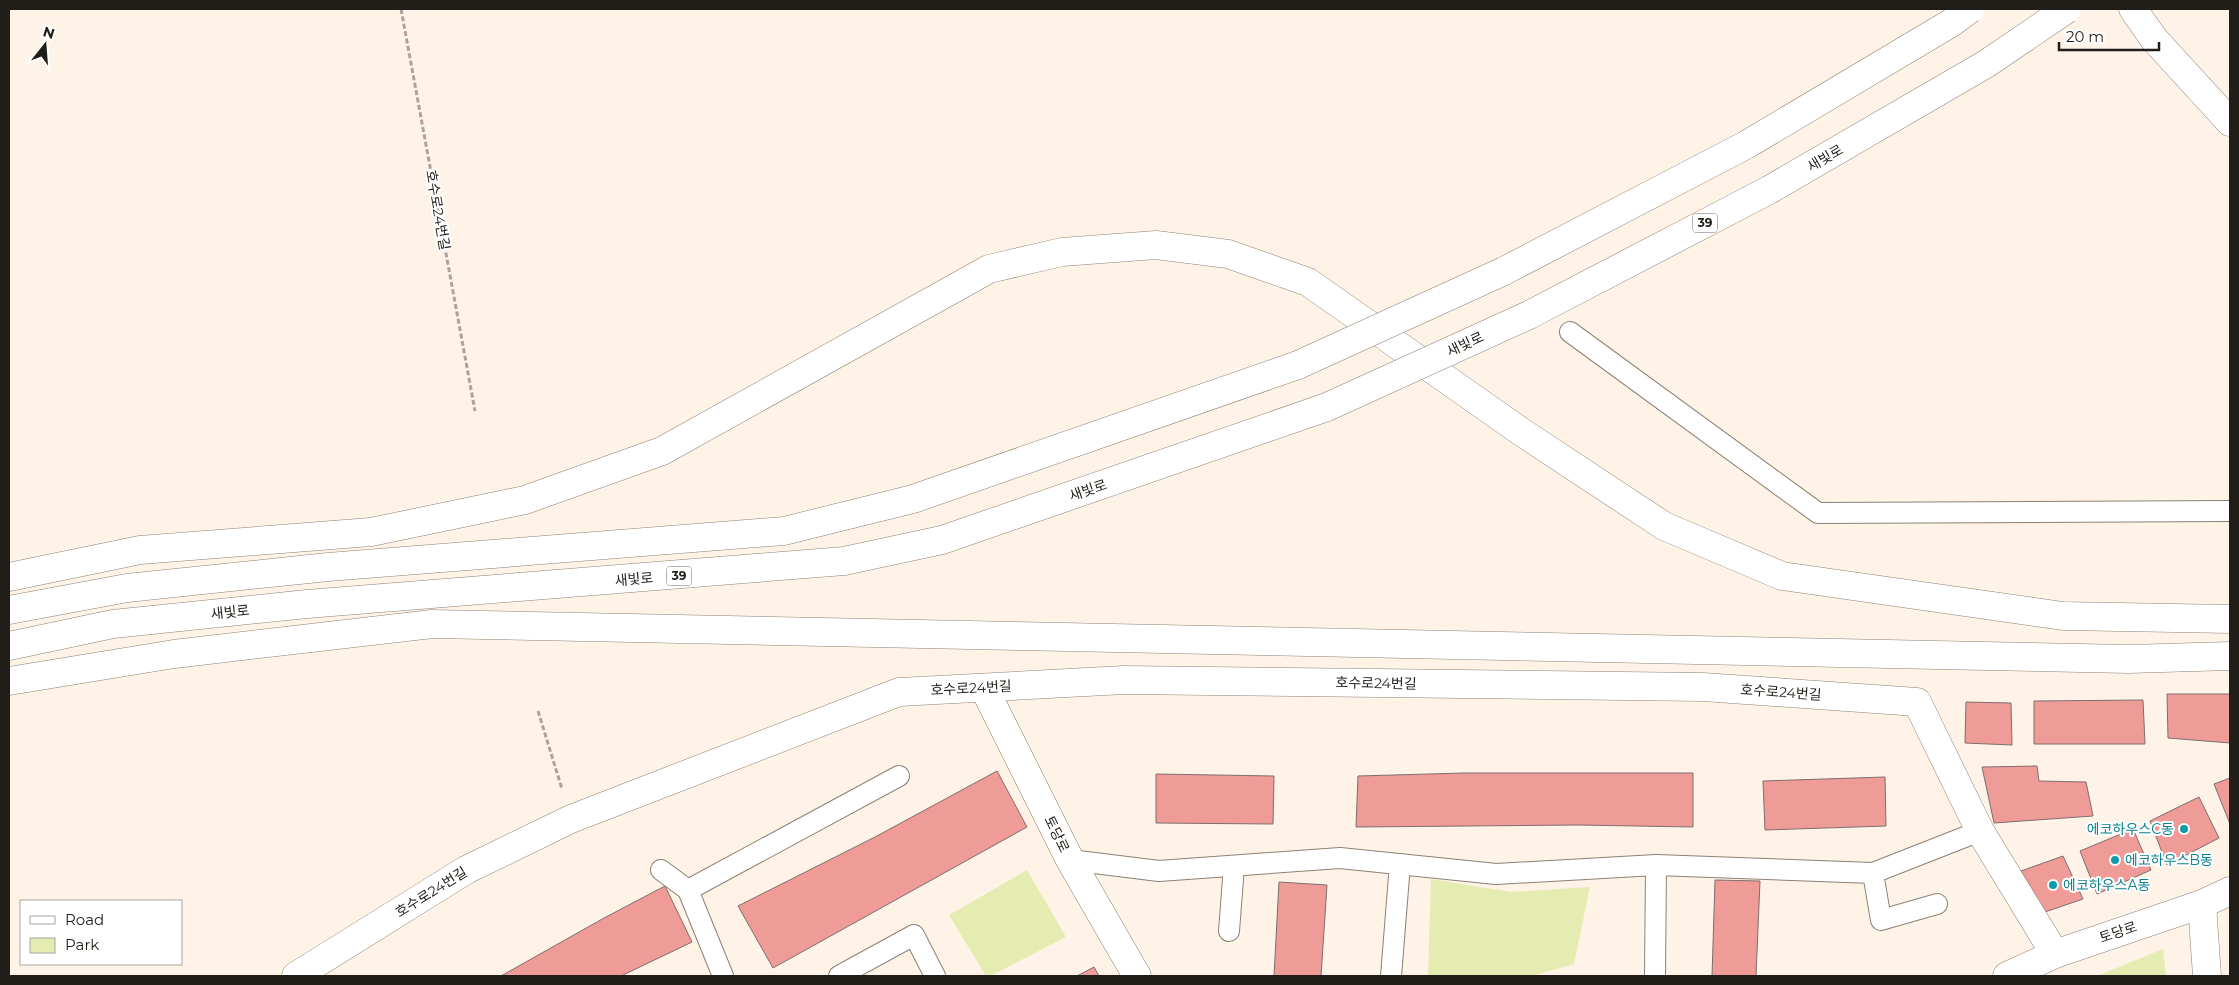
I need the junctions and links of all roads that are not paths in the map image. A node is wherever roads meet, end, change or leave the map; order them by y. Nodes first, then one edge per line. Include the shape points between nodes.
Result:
1 (1970, 9) edge
2 (2067, 9) edge
3 (2133, 9) edge
4 (2230, 122) edge
5 (1570, 332) dead end
6 (2230, 510) edge
7 (9, 577) edge
8 (9, 610) edge
9 (2230, 619) edge
10 (9, 646) edge
11 (2230, 656) edge
12 (9, 681) edge
13 (984, 688) junction
14 (899, 776) dead end
15 (1980, 831) junction
16 (1070, 860) junction
17 (1400, 864) junction
18 (1656, 865) junction
19 (1234, 866) junction
20 (661, 870) dead end
21 (1873, 873) junction
22 (688, 890) junction
23 (2230, 890) edge
24 (1937, 904) dead end
25 (2202, 904) junction
26 (1229, 931) dead end
27 (2054, 954) junction
28 (718, 974) edge
29 (296, 976) edge
30 (839, 976) edge
31 (935, 976) edge
32 (1137, 976) edge
33 (1391, 976) edge
34 (1655, 976) edge
35 (2007, 976) edge
36 (2207, 976) edge

1 - 8 main road, bridge via 1746,145 1504,271 1298,365 913,499 784,531 328,567 127,588
2 - 10 main road, 새빛로 / 39, bridge via 1986,64 1769,190 1529,315 1327,407 942,540 844,562 268,608 113,624
3 - 4 main road via 2154,39
5 - 6 lane via 1818,513
7 - 9 main road via 140,550 371,532 525,500 662,451 989,269 1062,252 1156,245 1228,254 1308,282 1520,431 1664,526 1782,576 2063,616
11 - 12 main road via 2128,659 432,624 174,654
13 - 15 main road, 호수로24번길 via 1124,680 1702,687 1916,702
13 - 16 main road, 토당로
13 - 29 main road, 호수로24번길 via 899,692 571,819 466,870
14 - 22 lane
15 - 21 lane
15 - 27 main road, 호수로24번길
16 - 19 lane via 1159,871
16 - 32 main road, 토당로
17 - 18 lane via 1496,874
17 - 19 lane via 1340,858
17 - 33 lane
18 - 21 lane
18 - 34 lane
19 - 26 lane
20 - 22 lane
21 - 24 lane via 1881,920
22 - 28 lane
23 - 25 main road, 토당로
25 - 27 main road, 토당로
25 - 36 main road
27 - 35 main road, 토당로
30 - 31 lane via 914,935

